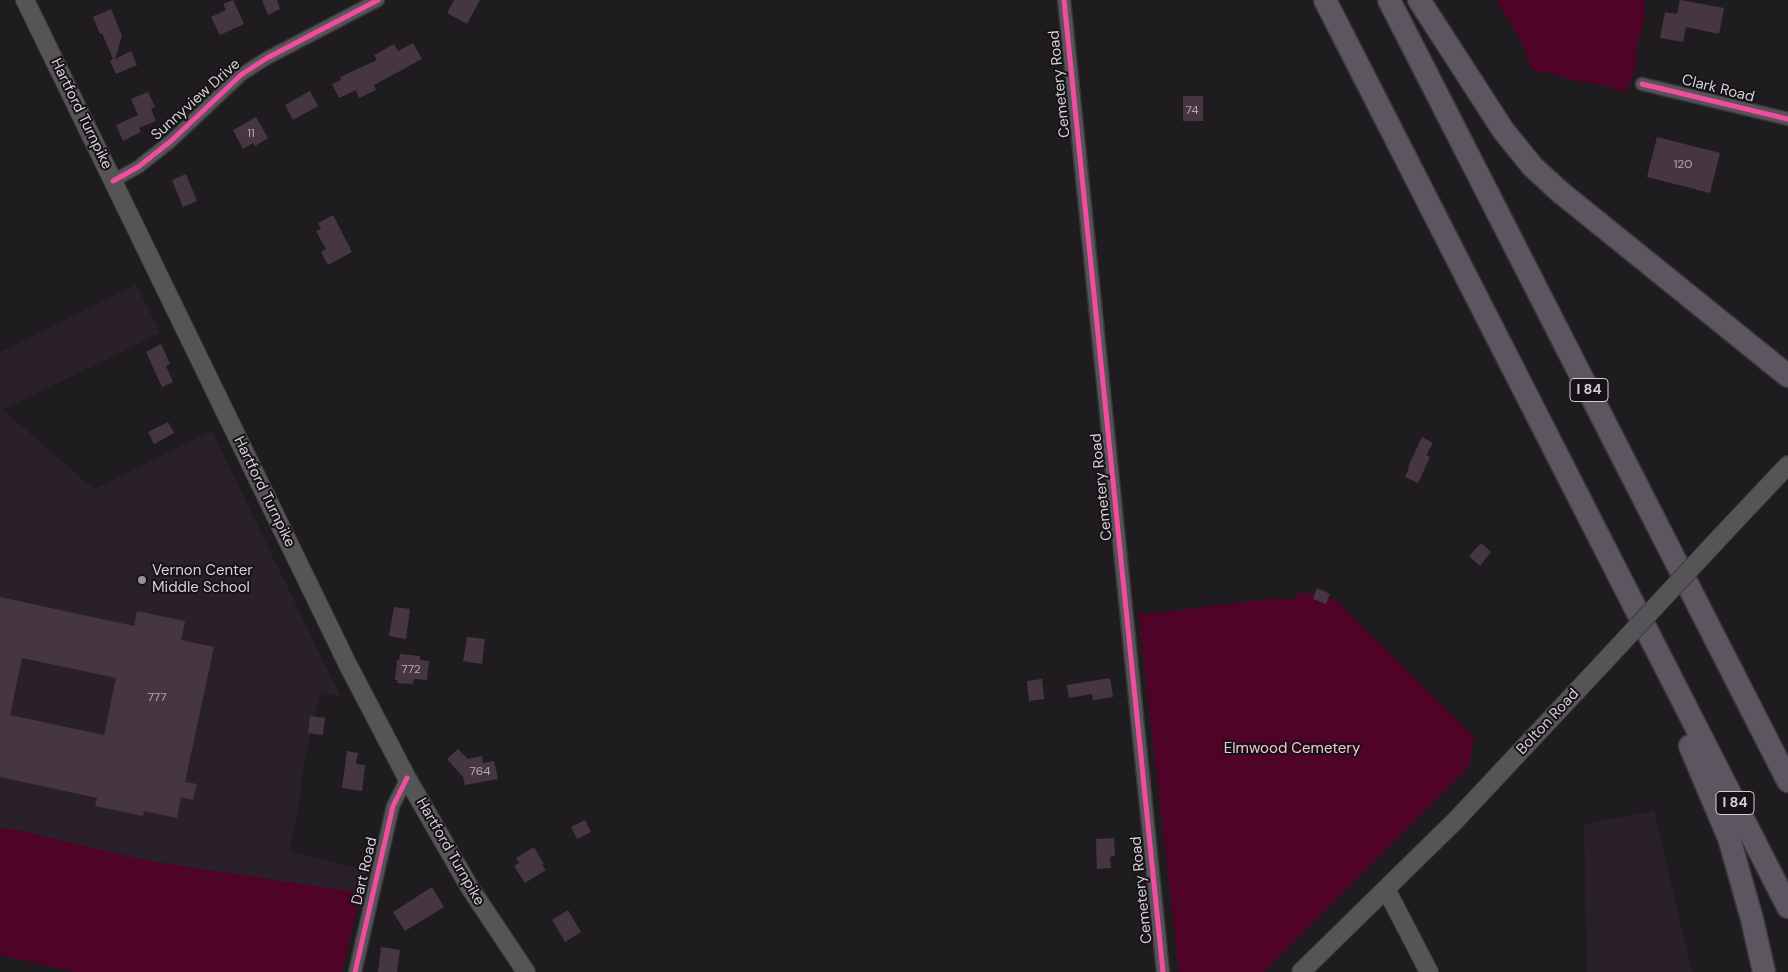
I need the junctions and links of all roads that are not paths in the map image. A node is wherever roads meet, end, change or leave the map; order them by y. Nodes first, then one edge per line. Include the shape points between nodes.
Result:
1 (25, 0) edge
2 (378, 0) edge
3 (1064, 0) edge
4 (1325, 0) edge
5 (1389, 0) edge
6 (1419, 0) edge
7 (1642, 84) dead end
8 (1788, 119) edge
9 (113, 181) junction
10 (1788, 376) edge
11 (1788, 465) edge
12 (1681, 698) junction
13 (407, 778) junction
14 (1788, 781) edge
15 (1386, 889) junction
16 (1788, 907) edge
17 (355, 972) edge
18 (526, 972) edge
19 (1163, 972) edge
20 (1301, 972) edge
21 (1430, 972) edge
22 (1764, 972) edge

1 - 9 main road, Hartford Turnpike
2 - 9 street, Sunnyview Drive via 242,74 171,141 138,167
3 - 19 street, Cemetery Road
4 - 12 highway, I 84
5 - 14 highway, I 84
6 - 10 highway via 1503,130 1532,166
7 - 8 street, Clark Road
9 - 13 main road, Hartford Turnpike via 348,665
11 - 15 main road, Bolton Road, bridge via 1456,820
12 - 16 highway, I 84
12 - 22 highway via 1690,747 1729,838
13 - 17 street, Dart Road via 393,806
13 - 18 main road, Hartford Turnpike via 470,888
15 - 20 main road, Bolton Road
15 - 21 main road

